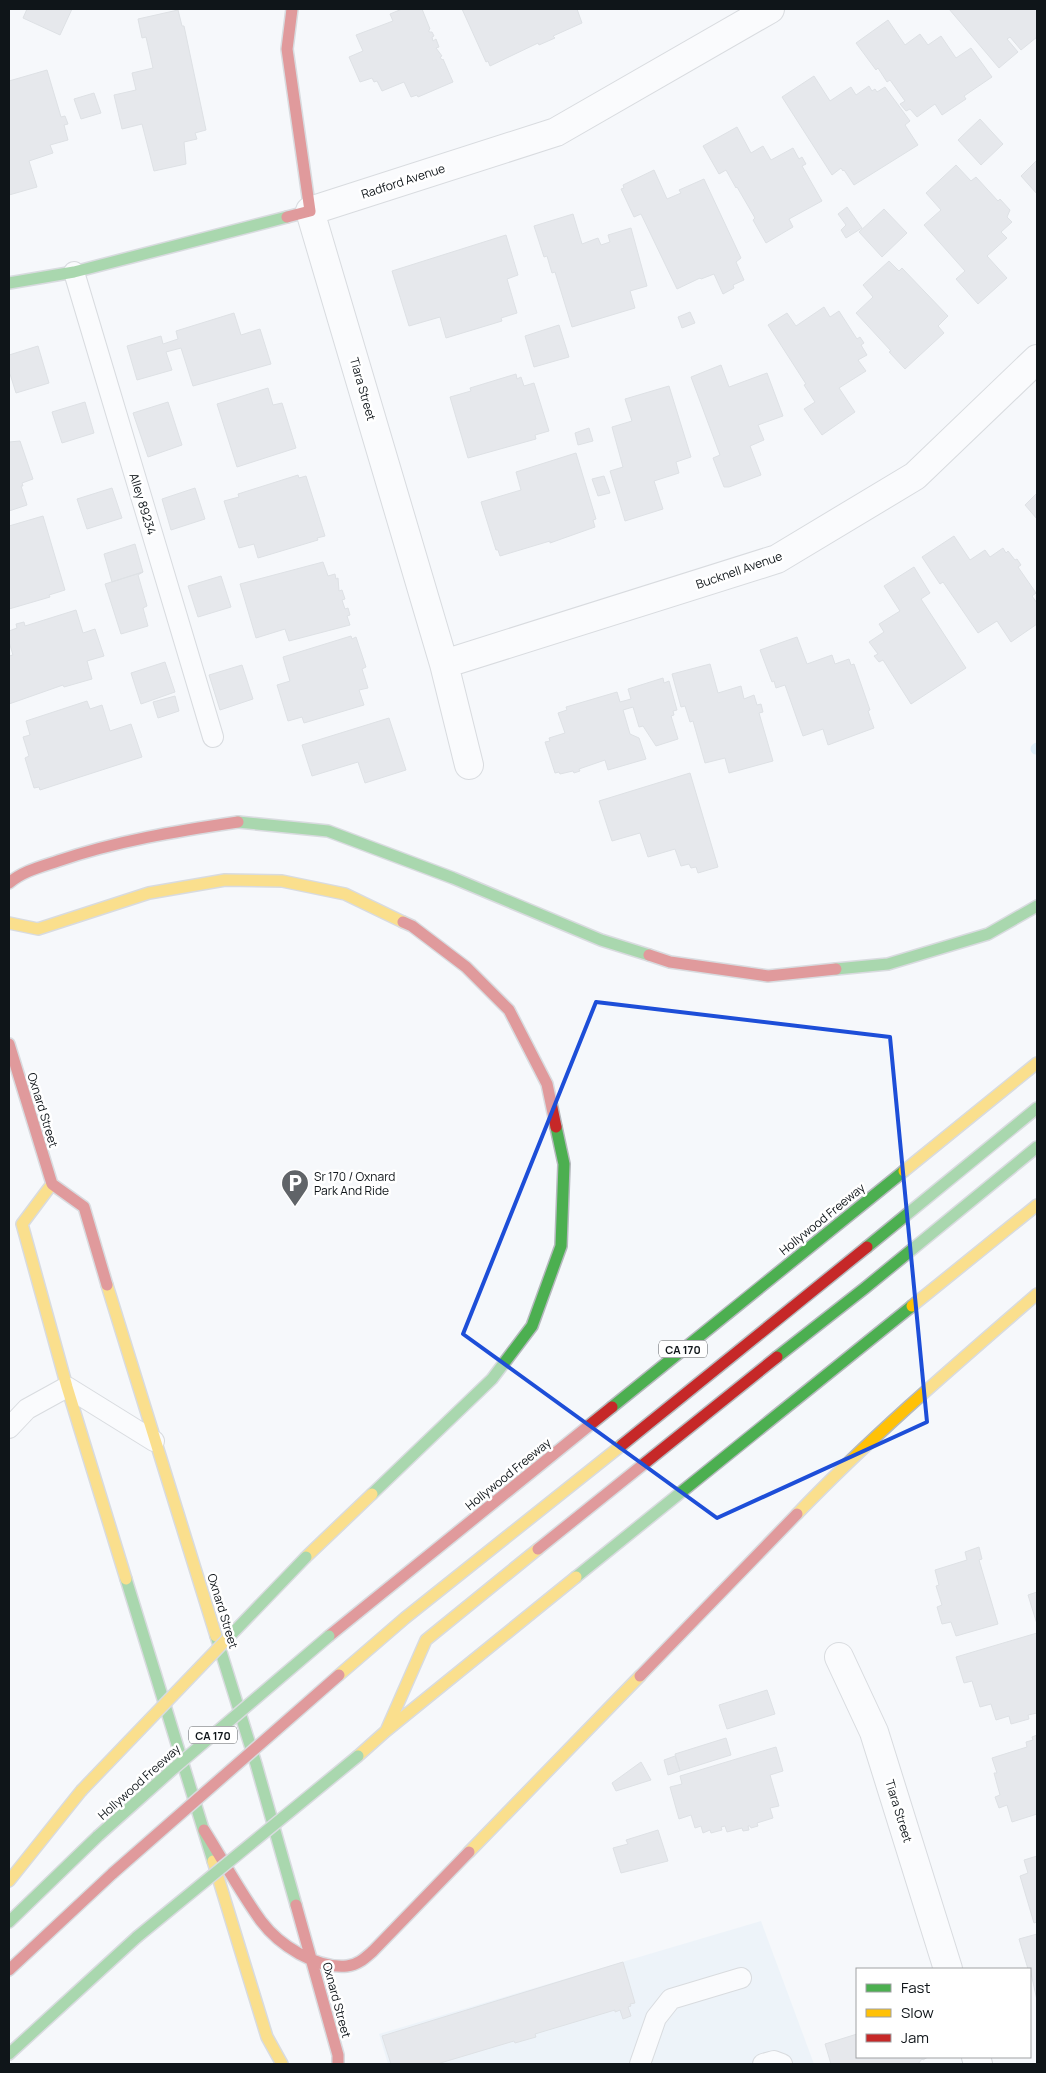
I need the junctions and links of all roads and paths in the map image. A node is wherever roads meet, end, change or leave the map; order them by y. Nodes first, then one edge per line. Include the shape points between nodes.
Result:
1 (292, 9) edge
2 (770, 9) edge
3 (310, 211) junction
4 (74, 272) junction
5 (9, 283) edge
6 (1037, 359) edge
7 (444, 664) junction
8 (213, 737) dead end
9 (469, 765) dead end
10 (9, 883) edge
11 (1037, 906) edge
12 (9, 923) edge
13 (9, 1044) edge
14 (1037, 1063) edge
15 (1037, 1108) edge
16 (1037, 1147) edge
17 (52, 1184) junction
18 (1037, 1205) edge
19 (1037, 1294) edge
20 (67, 1387) junction
21 (9, 1428) edge
22 (154, 1440) junction
23 (840, 1657) dead end
24 (386, 1731) junction
25 (204, 1830) junction
26 (9, 1881) edge
27 (9, 1922) edge
28 (312, 1960) junction
29 (948, 1968) edge
30 (9, 1970) edge
31 (741, 1978) dead end
32 (9, 2054) edge
33 (282, 2064) edge
34 (338, 2064) edge
35 (640, 2064) edge
36 (763, 2064) edge
37 (782, 2064) edge

1 - 3 main road, Tiara Street via 287,49
2 - 3 street, Radford Avenue via 556,132
3 - 4 main road, Radford Avenue
3 - 7 street, Tiara Street
4 - 5 main road, Radford Avenue
4 - 8 lane, Alley 89234
6 - 7 street, Bucknell Avenue via 916,476 777,559
7 - 9 street, Tiara Street
10 - 11 main road via 20,874 85,852 166,833 239,822 328,831 453,878 601,940 670,962 768,976 888,964 988,934
12 - 26 main road, bridge via 38,930 149,893 225,880 282,881 345,894 412,926 466,967 509,1010 547,1084 564,1164 561,1246 532,1326 492,1379 306,1557 81,1791
13 - 17 main road, Oxnard Street
14 - 27 main road, Hollywood Freeway / CA 170, bridge via 329,1636 98,1836
15 - 30 main road, bridge via 538,1515 405,1618 113,1873
16 - 24 main road via 426,1640
17 - 20 main road via 22,1224
17 - 22 main road, Oxnard Street via 84,1207
18 - 24 main road
19 - 28 main road via 943,1375 831,1479 373,1951 360,1962 347,1966
20 - 21 lane via 27,1409
20 - 22 lane
20 - 25 main road
22 - 28 main road, Oxnard Street via 256,1764
23 - 29 street, Tiara Street via 874,1732
24 - 32 main road, bridge via 137,1937
25 - 28 main road via 262,1922 280,1941
25 - 33 main road via 267,2037
28 - 34 main road, Oxnard Street
31 - 35 lane via 671,1999 656,2018
36 - 37 lane via 774,2061

